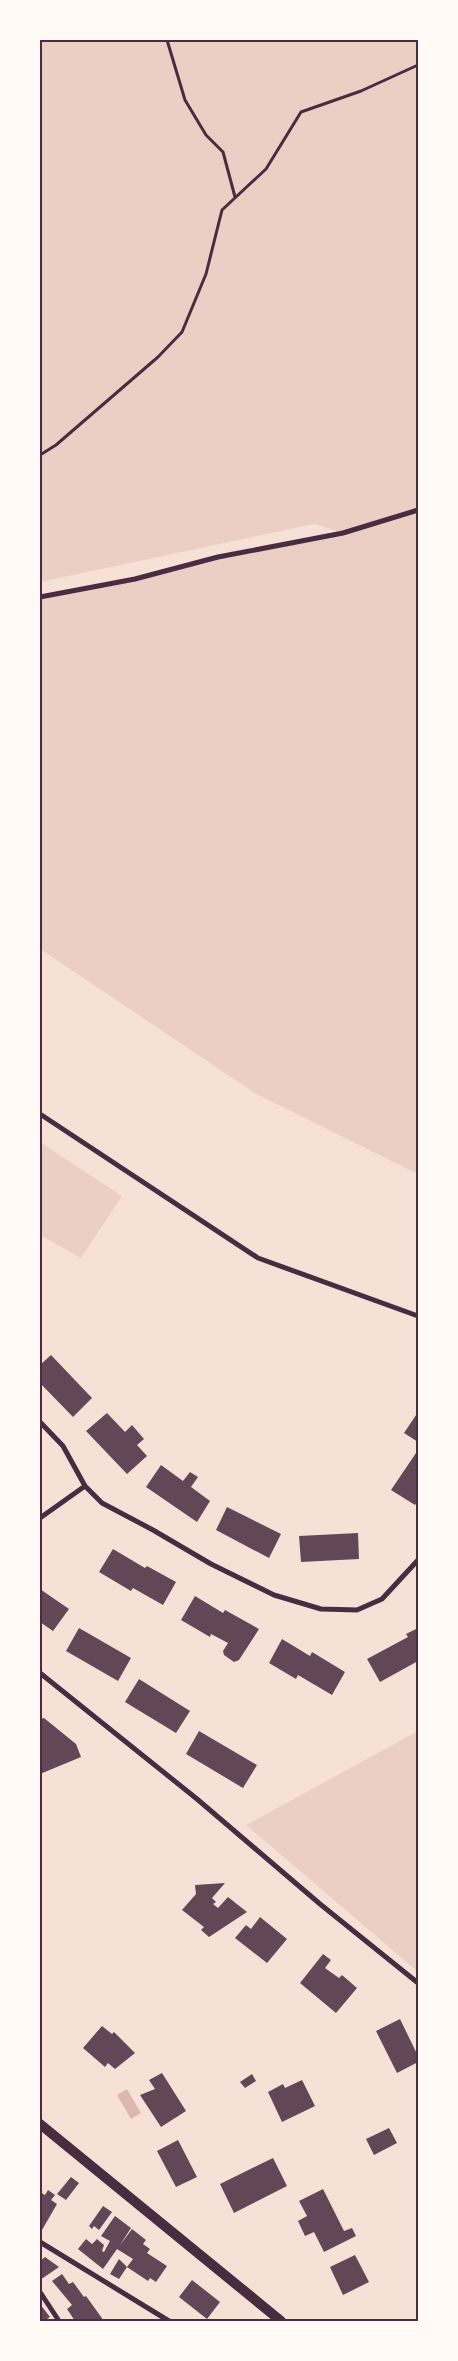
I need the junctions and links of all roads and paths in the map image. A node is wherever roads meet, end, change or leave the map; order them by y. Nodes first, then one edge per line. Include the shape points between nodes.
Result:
1 (167, 40) edge
2 (418, 65) edge
3 (235, 198) junction
4 (40, 455) edge
5 (418, 510) edge
6 (40, 597) edge
7 (40, 1114) edge
8 (418, 1316) edge
9 (40, 1422) edge
10 (85, 1486) junction
11 (40, 1518) edge
12 (418, 1560) edge
13 (40, 1672) edge
14 (418, 1984) edge
15 (40, 2124) edge
16 (40, 2242) edge
17 (40, 2292) edge
18 (59, 2321) edge
19 (169, 2321) edge
20 (280, 2321) edge

1 - 3 path via 185,100 206,135 223,152
2 - 3 path via 361,91 301,112 266,169
3 - 4 path via 222,210 206,274 182,332 158,358
5 - 6 street via 343,533
7 - 8 street via 258,1258
9 - 10 street via 63,1446
10 - 11 street
10 - 12 street via 102,1503 211,1564 274,1595 321,1609 357,1610 382,1599
13 - 14 street
15 - 20 main road
16 - 19 street
17 - 18 street

